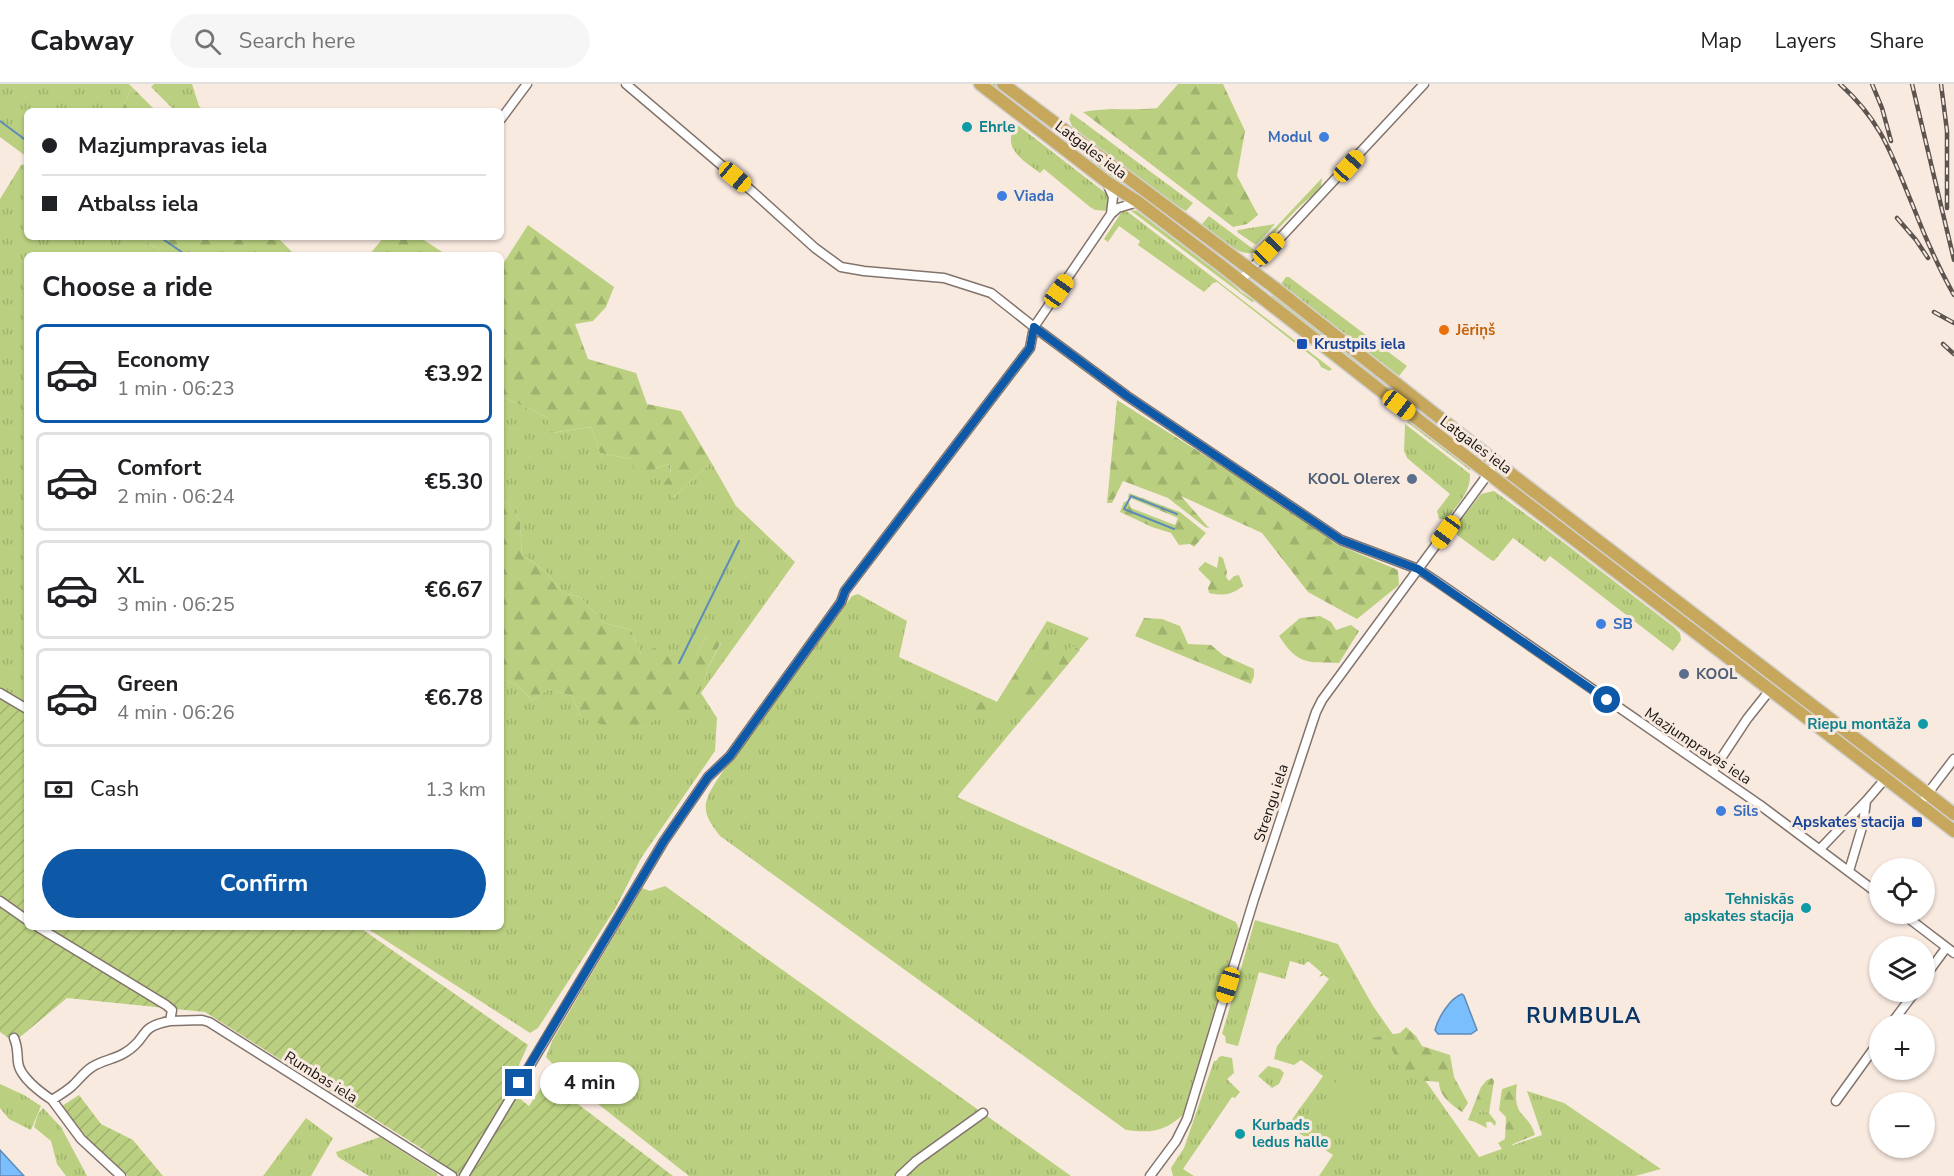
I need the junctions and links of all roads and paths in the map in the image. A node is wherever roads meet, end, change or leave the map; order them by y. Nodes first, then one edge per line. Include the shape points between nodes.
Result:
1 (527, 84) edge
2 (626, 84) edge
3 (980, 84) edge
4 (1003, 84) edge
5 (1424, 84) edge
6 (504, 115) edge
7 (1107, 182) junction
8 (1138, 202) junction
9 (1111, 214) junction
10 (1250, 270) junction
11 (1240, 281) junction
12 (1034, 327) junction
13 (1497, 462) junction
14 (1488, 473) junction
15 (1418, 569) junction
16 (1770, 690) junction
17 (0, 693) edge
18 (24, 707) edge
19 (1954, 759) edge
20 (1712, 772) junction
21 (1885, 779) junction
22 (1927, 794) junction
23 (1866, 801) junction
24 (1919, 804) junction
25 (1954, 814) edge
26 (1954, 831) edge
27 (1820, 849) junction
28 (1849, 871) junction
29 (1869, 886) edge
30 (0, 901) edge
31 (24, 918) edge
32 (1916, 924) edge
33 (43, 930) edge
34 (1946, 948) junction
35 (1954, 954) edge
36 (1935, 963) edge
37 (170, 1021) junction
38 (15, 1038) dead end
39 (1869, 1056) edge
40 (52, 1101) junction
41 (1836, 1101) dead end
42 (983, 1113) dead end
43 (121, 1176) edge
44 (452, 1176) edge
45 (464, 1176) edge
46 (900, 1176) edge
47 (1150, 1176) edge

1 - 6 street
2 - 12 street, Mazjumpravas iela via 841,267 944,278 991,292
3 - 7 highway, Latgales iela
4 - 10 highway, Latgales iela
5 - 10 street
7 - 8 highway, Latgales iela
7 - 9 street via 1113,197
8 - 9 street
8 - 11 highway, Latgales iela
9 - 12 street
10 - 11 street
10 - 13 highway, Latgales iela
11 - 14 highway, Latgales iela
12 - 15 street, Mazjumpravas iela via 1127,396 1341,540
12 - 45 street via 1030,348 845,591 841,602 730,756 708,777 664,841
13 - 14 street, Strengu iela
13 - 22 highway, Latgales iela
14 - 15 street, Strengu iela
14 - 16 highway, Latgales iela
15 - 20 street, Mazjumpravas iela
15 - 47 street, Strengu iela via 1316,712 1187,1119
16 - 20 street
16 - 21 highway, Latgales iela
17 - 18 street
19 - 22 street
20 - 27 street, Mazjumpravas iela
21 - 23 street
21 - 24 highway, Latgales iela
22 - 24 street
22 - 25 highway, Latgales iela
23 - 27 street
23 - 28 street
24 - 26 highway, Latgales iela
27 - 28 street, Mazjumpravas iela
28 - 29 street, Mazjumpravas iela
30 - 31 street
32 - 34 street
33 - 37 street via 166,1005 172,1010
34 - 35 street
34 - 36 street
37 - 40 street via 146,1029 126,1053 88,1069
37 - 44 street, Rumbas iela via 209,1022
38 - 40 street via 23,1075
39 - 41 street
40 - 43 street via 81,1139
42 - 46 street

